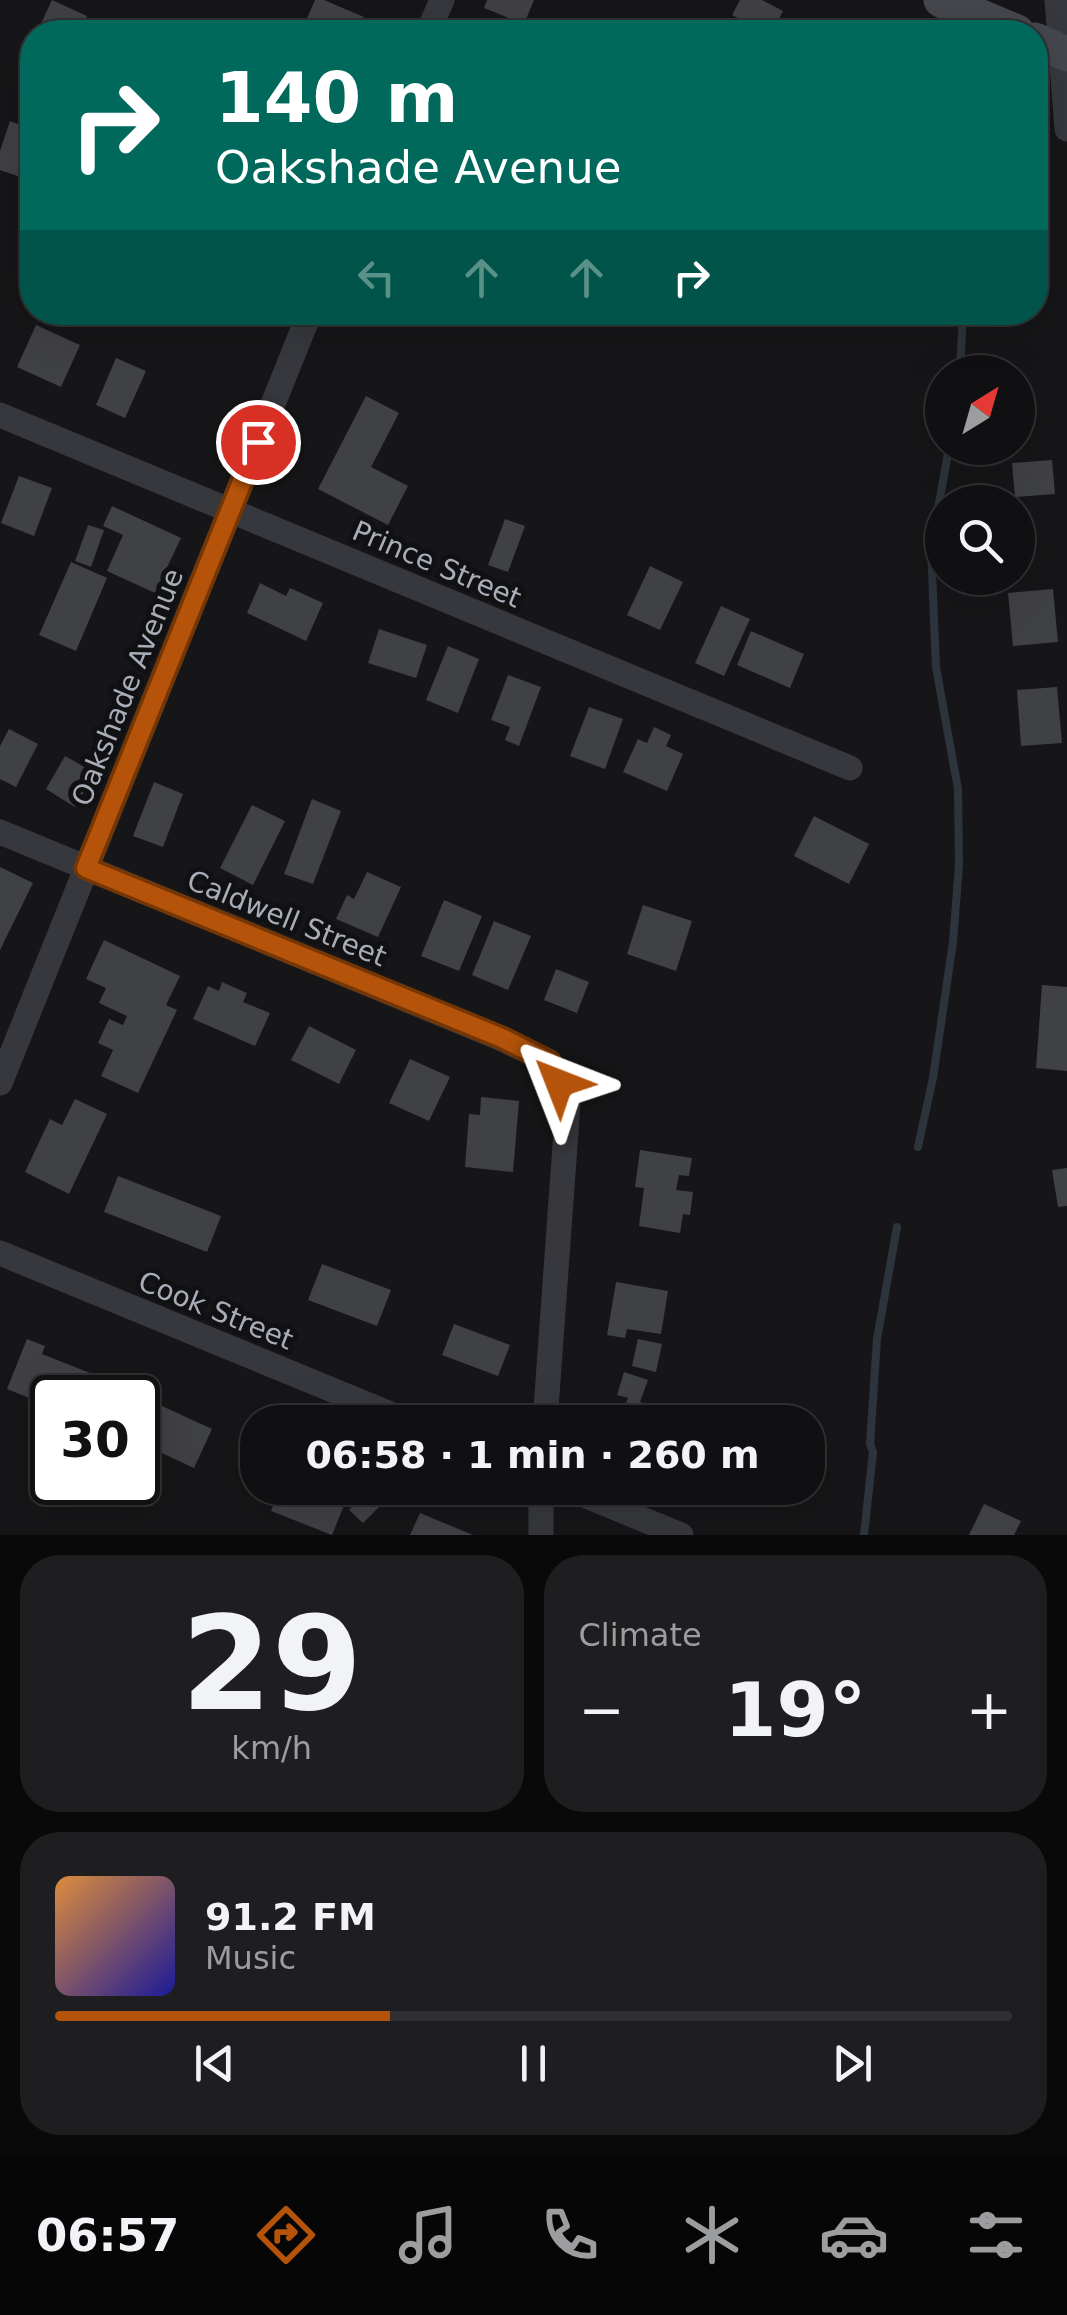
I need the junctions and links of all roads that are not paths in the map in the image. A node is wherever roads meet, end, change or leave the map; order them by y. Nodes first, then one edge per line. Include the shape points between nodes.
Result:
1 (941, 0) edge
2 (1056, 0) edge
3 (988, 20) edge
4 (1055, 49) edge
5 (1067, 129) edge
6 (305, 325) edge
7 (0, 415) edge
8 (230, 510) junction
9 (850, 768) dead end
10 (0, 832) edge
11 (86, 868) junction
12 (0, 1083) edge
13 (0, 1253) edge
14 (369, 1405) edge
15 (546, 1405) edge
16 (541, 1505) edge
17 (608, 1505) edge
18 (542, 1535) edge
19 (680, 1535) edge

1 - 3 street
2 - 4 street
4 - 5 street
6 - 8 street, Oakshade Avenue
7 - 8 street, Prince Street
8 - 9 street, Prince Street
8 - 11 street, Oakshade Avenue
10 - 11 street, Caldwell Street
11 - 12 street, Oakshade Avenue
11 - 15 street, Caldwell Street via 550,1062 568,1104
13 - 14 street, Cook Street
16 - 18 street
17 - 19 street

